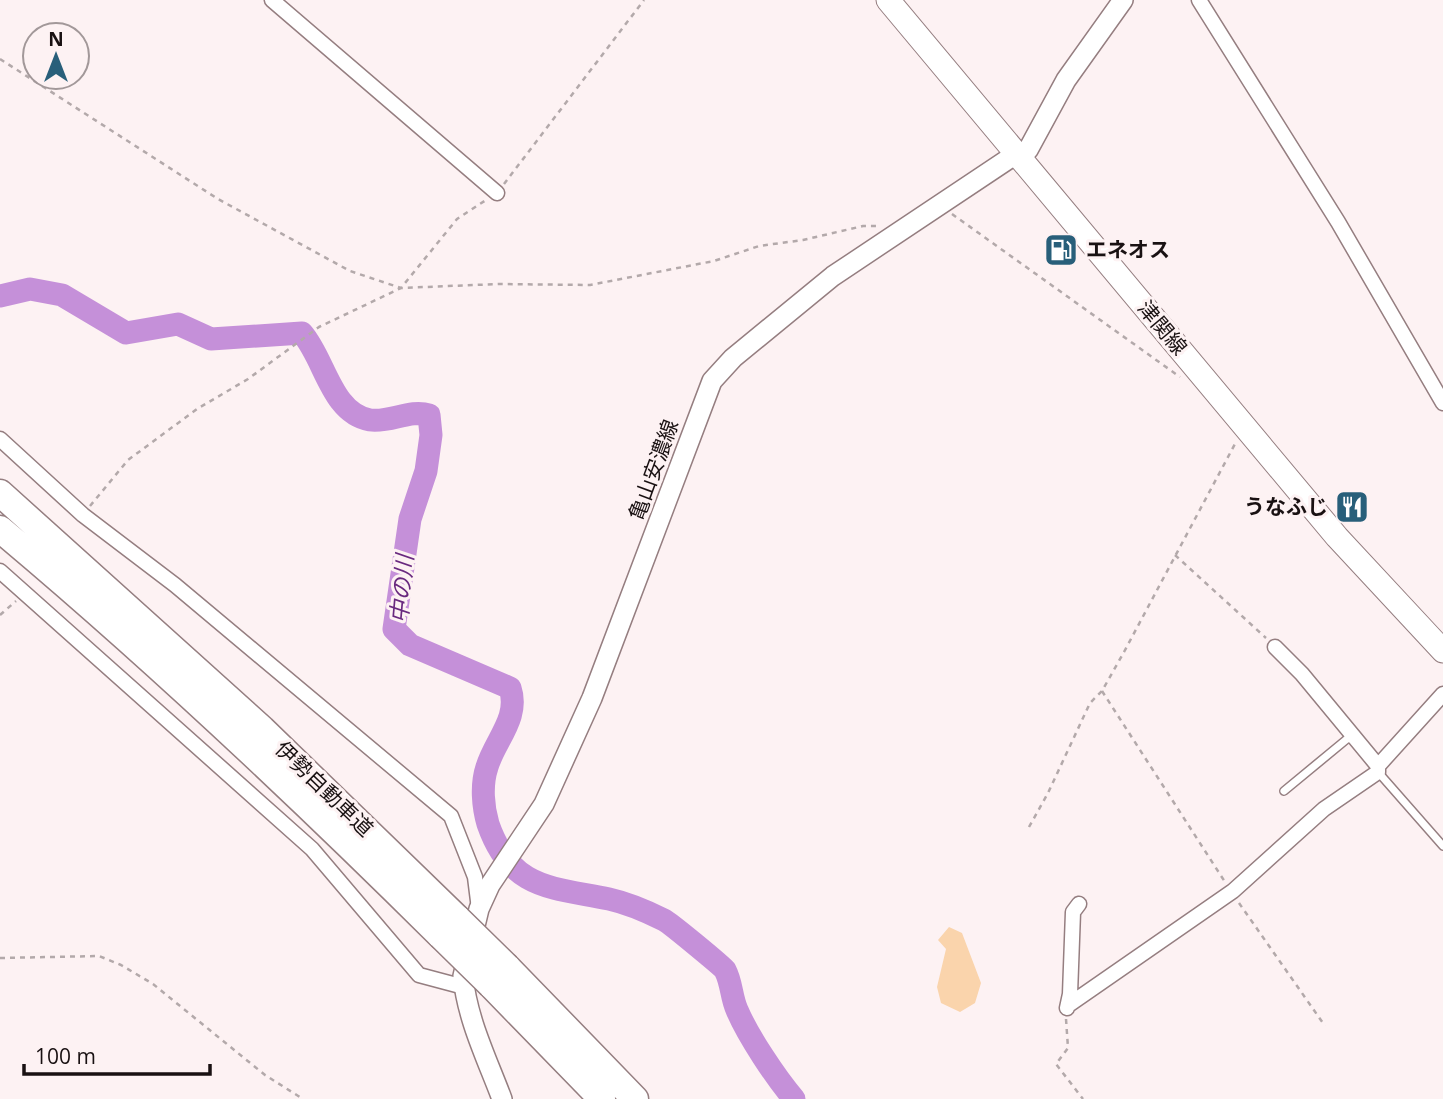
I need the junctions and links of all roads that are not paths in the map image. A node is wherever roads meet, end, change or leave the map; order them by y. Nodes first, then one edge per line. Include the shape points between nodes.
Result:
1 (272, 0) edge
2 (888, 0) edge
3 (1123, 0) edge
4 (1199, 0) edge
5 (1016, 154) junction
6 (497, 193) road end
7 (1443, 403) edge
8 (0, 439) edge
9 (0, 493) edge
10 (0, 528) edge
11 (0, 571) edge
12 (1275, 647) road end
13 (1443, 651) edge
14 (1443, 694) edge
15 (1356, 738) junction
16 (1378, 769) junction
17 (1284, 791) dead end
18 (1443, 846) edge
19 (1079, 904) dead end
20 (459, 921) junction
21 (499, 976) junction
22 (464, 987) junction
23 (502, 1099) edge
24 (602, 1099) edge
25 (635, 1099) edge

1 - 6 street
2 - 5 main road, 津関線
3 - 5 main road, 亀山安濃線 via 1066,80 1028,150
4 - 7 street via 1338,222
5 - 13 main road, 津関線 via 1337,537
5 - 20 main road, 亀山安濃線 via 833,276 733,358 712,381 558,777 490,885
8 - 20 street via 83,516 185,593 451,816 475,877
9 - 20 highway, 伊勢自動車道 via 252,720
10 - 20 highway, 伊勢自動車道 via 329,823
11 - 22 street via 312,849 419,975
12 - 15 street
14 - 16 street
15 - 16 street
15 - 17 lane via 1347,739
16 - 18 lane
16 - 19 street via 1324,809 1232,891 1068,1006 1073,912
20 - 21 highway, 伊勢自動車道, bridge
20 - 22 main road, 亀山安濃線
21 - 24 highway, 伊勢自動車道
21 - 25 highway, 伊勢自動車道
22 - 23 main road, 亀山安濃線

